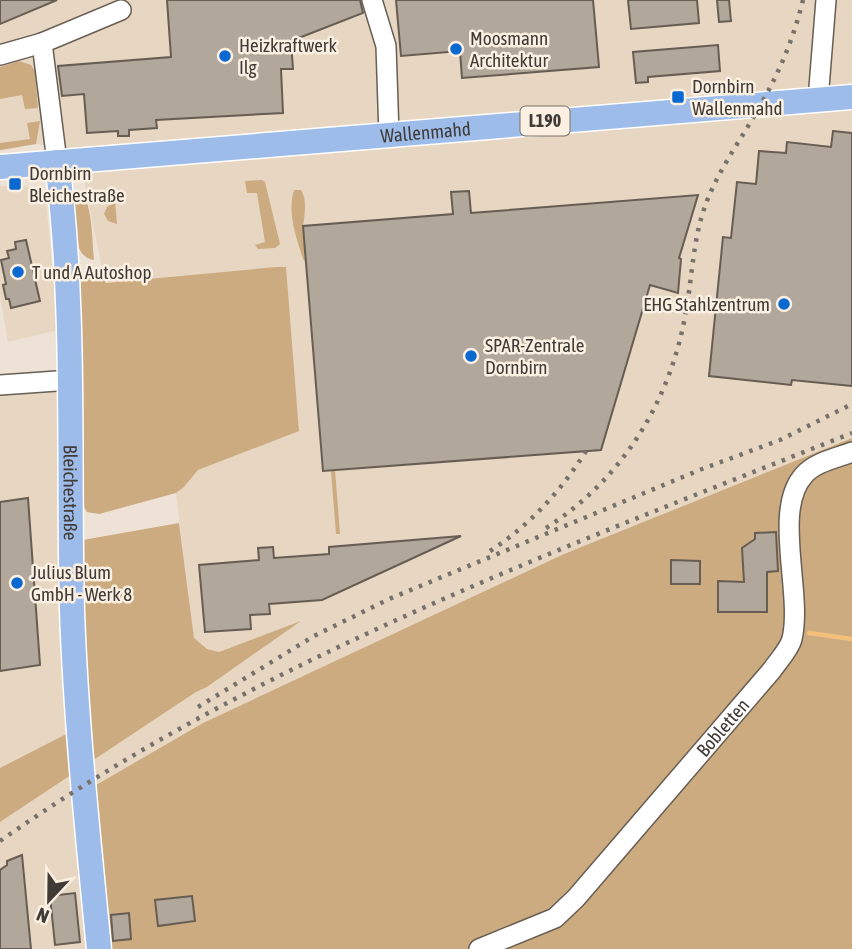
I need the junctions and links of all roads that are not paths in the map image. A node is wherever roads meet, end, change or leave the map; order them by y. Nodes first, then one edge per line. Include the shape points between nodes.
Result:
1 (372, 0) edge
2 (826, 0) edge
3 (121, 10) dead end
4 (42, 43) junction
5 (0, 55) edge
6 (852, 97) edge
7 (818, 100) junction
8 (389, 135) junction
9 (57, 162) junction
10 (0, 167) edge
11 (71, 380) junction
12 (0, 385) edge
13 (852, 452) edge
14 (99, 949) edge
15 (479, 949) edge

1 - 8 street via 386,46
2 - 7 street
3 - 4 street
4 - 5 street
4 - 9 street
6 - 7 main road, Wallenmahd / L190
7 - 8 main road, Wallenmahd / L190
8 - 9 main road, Wallenmahd / L190
9 - 10 main road, Wallenmahd / L190
9 - 11 main road, Bleichestraße
11 - 12 street
11 - 14 main road, Bleichestraße via 72,612
13 - 15 street, Bobletten via 815,467 792,494 789,515 795,616 792,642 772,670 555,918

